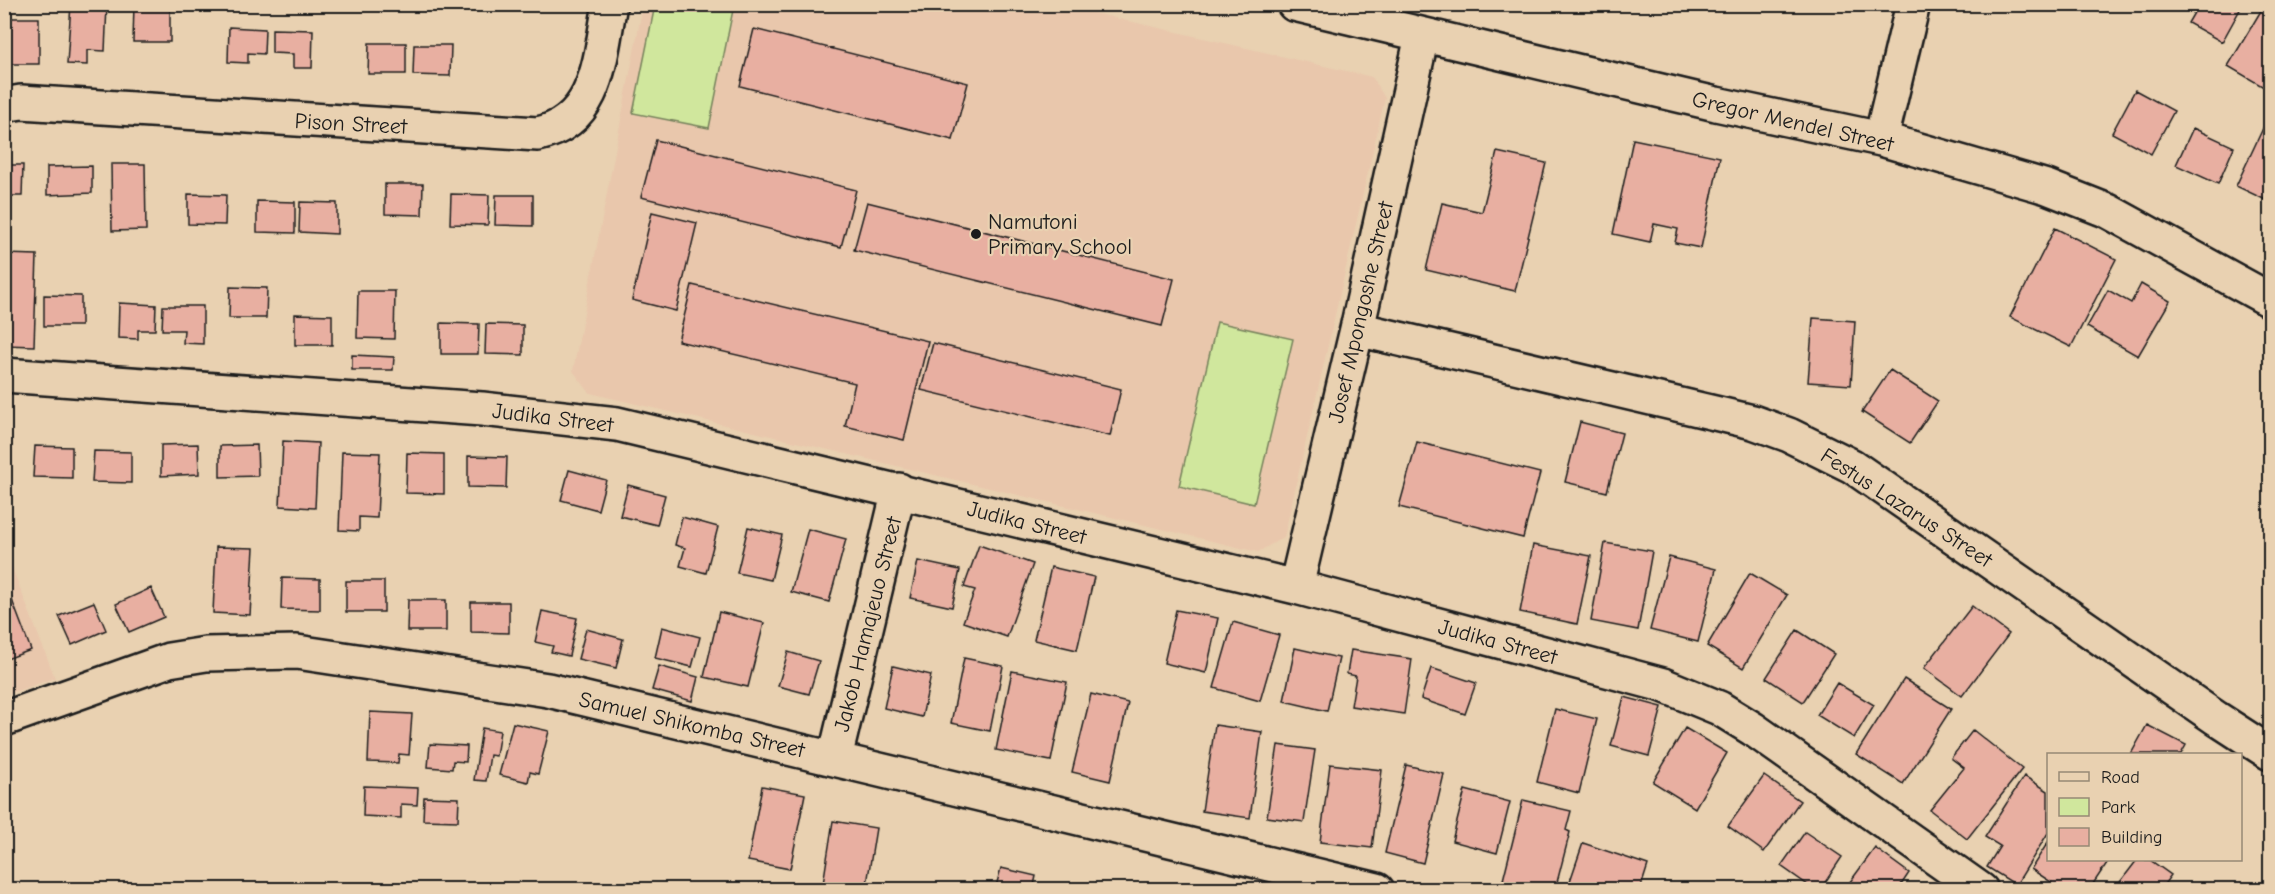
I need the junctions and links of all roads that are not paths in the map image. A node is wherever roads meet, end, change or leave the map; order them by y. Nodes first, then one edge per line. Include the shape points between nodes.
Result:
1 (610, 4) edge
2 (1294, 4) edge
3 (1913, 4) edge
4 (1422, 36) junction
5 (4, 105) edge
6 (1881, 139) junction
7 (2271, 300) edge
8 (1358, 328) junction
9 (4, 375) edge
10 (899, 490) junction
11 (1296, 587) junction
12 (4, 719) edge
13 (2271, 753) edge
14 (835, 758) junction
15 (1377, 890) edge
16 (1981, 890) edge

1 - 5 street, Pison Street via 594,83 584,103 570,121 538,134 21,102
2 - 4 street, Gregor Mendel Street
3 - 6 street
4 - 6 street, Gregor Mendel Street
4 - 8 street, Josef Mpongoshe Street
6 - 7 street, Gregor Mendel Street via 2082,199
8 - 11 street, Josef Mpongoshe Street
8 - 13 street, Festus Lazarus Street via 1753,422 1821,449 1852,466
9 - 10 street, Judika Street via 559,416 653,431
10 - 11 street, Judika Street
10 - 14 street, Jakob Hamajeuo Street
11 - 16 street, Judika Street via 1663,684 1694,696 1753,729
12 - 14 street, Samuel Shikomba Street via 169,660 206,654 297,652 548,690
14 - 15 street, Samuel Shikomba Street

